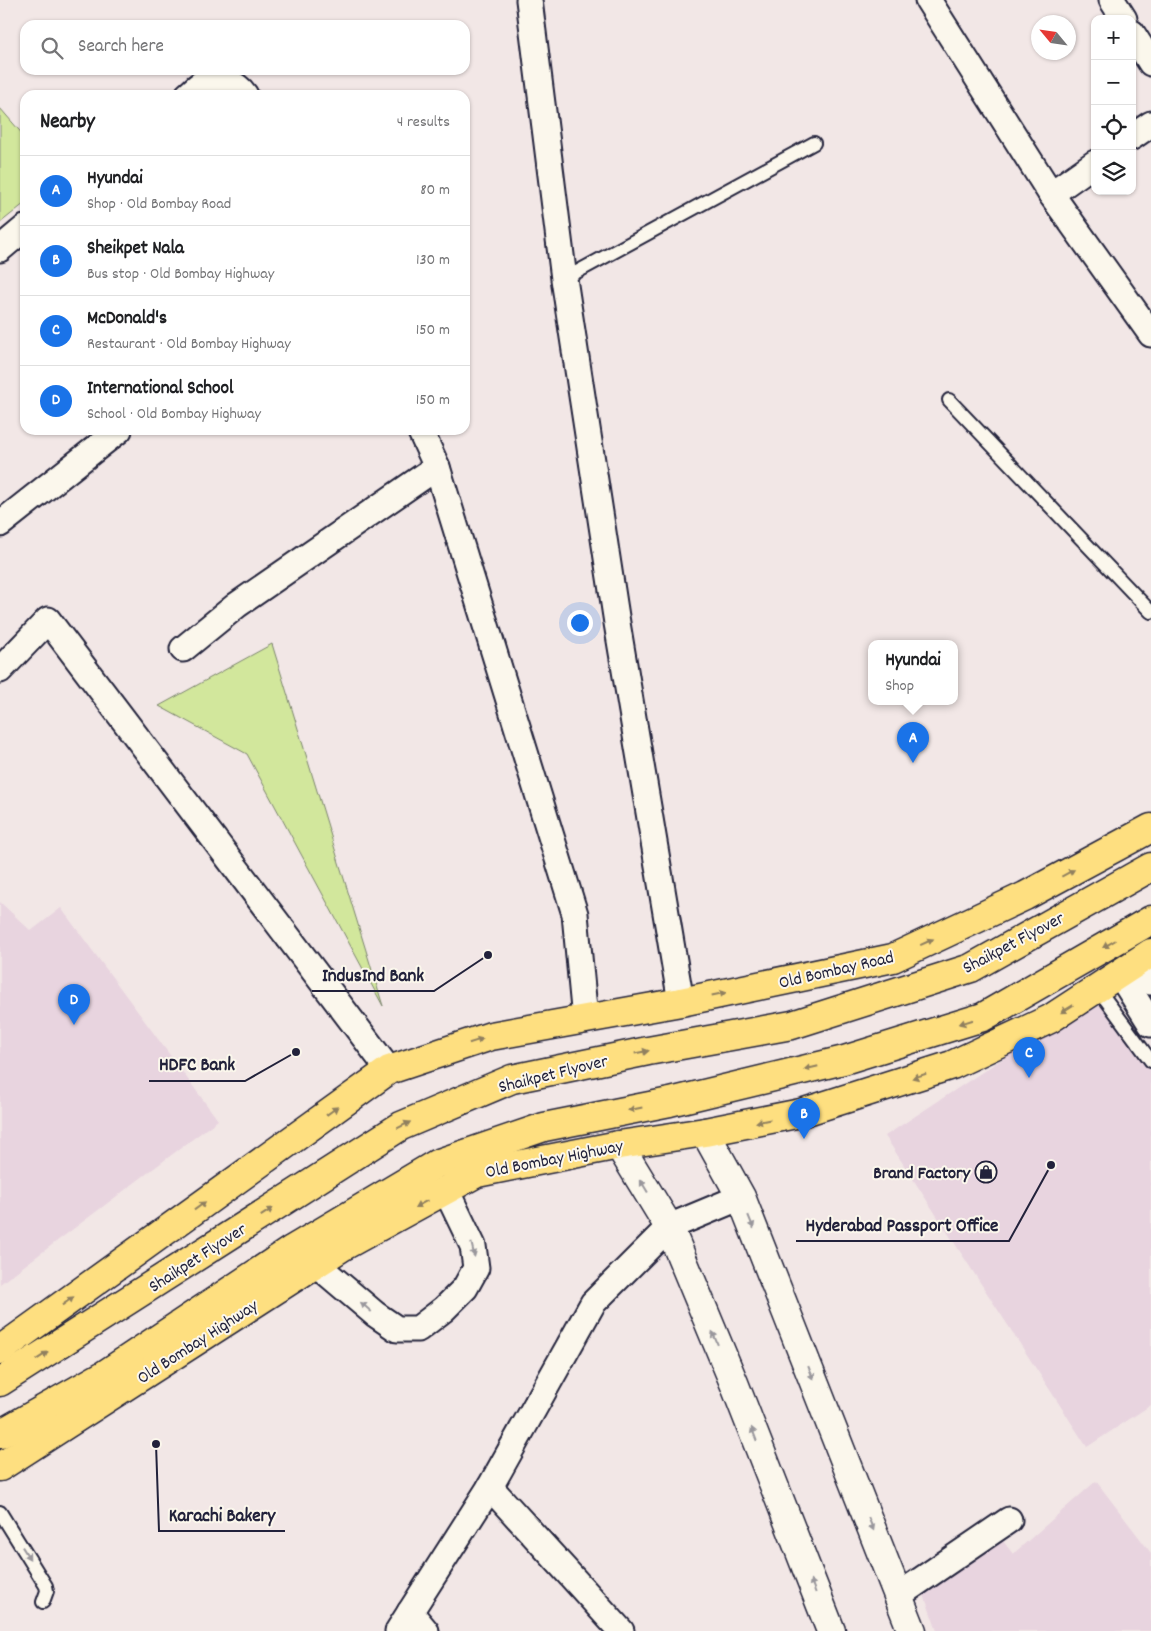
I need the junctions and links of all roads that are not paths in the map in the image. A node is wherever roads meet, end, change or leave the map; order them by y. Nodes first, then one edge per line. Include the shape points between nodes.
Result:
1 (529, 0) edge
2 (928, 0) edge
3 (1112, 0) edge
4 (1121, 15) edge
5 (1136, 39) edge
6 (1151, 63) edge
7 (194, 90) edge
8 (240, 90) edge
9 (1151, 124) edge
10 (1136, 134) edge
11 (814, 142) dead end
12 (1091, 166) edge
13 (1051, 194) junction
14 (20, 232) edge
15 (0, 249) edge
16 (564, 279) junction
17 (1151, 334) edge
18 (949, 400) dead end
19 (113, 435) edge
20 (422, 435) edge
21 (437, 467) junction
22 (0, 524) edge
23 (1151, 612) edge
24 (183, 649) dead end
25 (0, 670) edge
26 (1151, 828) edge
27 (1151, 867) edge
28 (1151, 920) edge
29 (1131, 972) edge
30 (681, 1002) junction
31 (585, 1020) junction
32 (1151, 1024) edge
33 (1151, 1061) edge
34 (388, 1070) junction
35 (705, 1132) junction
36 (619, 1145) junction
37 (446, 1190) junction
38 (741, 1197) junction
39 (668, 1227) junction
40 (316, 1264) junction
41 (0, 1350) edge
42 (0, 1382) edge
43 (0, 1434) edge
44 (0, 1467) edge
45 (490, 1487) junction
46 (0, 1512) edge
47 (1009, 1520) dead end
48 (899, 1595) junction
49 (42, 1602) dead end
50 (411, 1625) edge
51 (620, 1631) edge
52 (831, 1631) edge
53 (912, 1631) edge

1 - 16 street
2 - 13 street
3 - 4 street
5 - 6 street
7 - 8 street via 204,82 222,79
9 - 10 street
11 - 16 lane
12 - 13 street
13 - 17 street
14 - 15 street
16 - 30 street via 617,623
18 - 23 lane
19 - 22 street
20 - 21 street
21 - 24 street via 237,605
21 - 31 street via 575,914
25 - 34 street via 48,620
30 -> 26 main road, Old Bombay Road via 893,958 1025,896
42 -> 27 main road, Shaikpet Flyover via 401,1126 512,1079 792,1025 970,968
28 -> 43 main road via 982,1017 844,1060 670,1102 544,1127 436,1164 293,1249 104,1375
29 - 32 street
29 - 33 lane
29 -> 35 main road, Old Bombay Highway via 1050,1019 952,1065 801,1113
30 - 31 main road, Old Bombay Road
34 -> 31 main road via 491,1036
41 -> 34 main road
35 - 36 main road, Old Bombay Highway
35 - 38 street
36 - 37 main road, Old Bombay Highway via 477,1173
39 -> 36 street
37 -> 40 main road, Old Bombay Highway
37 -> 40 street via 474,1246 476,1268 465,1288 418,1329 397,1329
38 - 39 street
38 -> 48 street
39 - 45 street via 593,1303
52 -> 39 street via 734,1383
40 - 44 main road, Old Bombay Highway
45 - 50 street
45 - 51 street
46 -> 49 lane via 46,1586 48,1591
47 - 48 street
48 - 53 street

